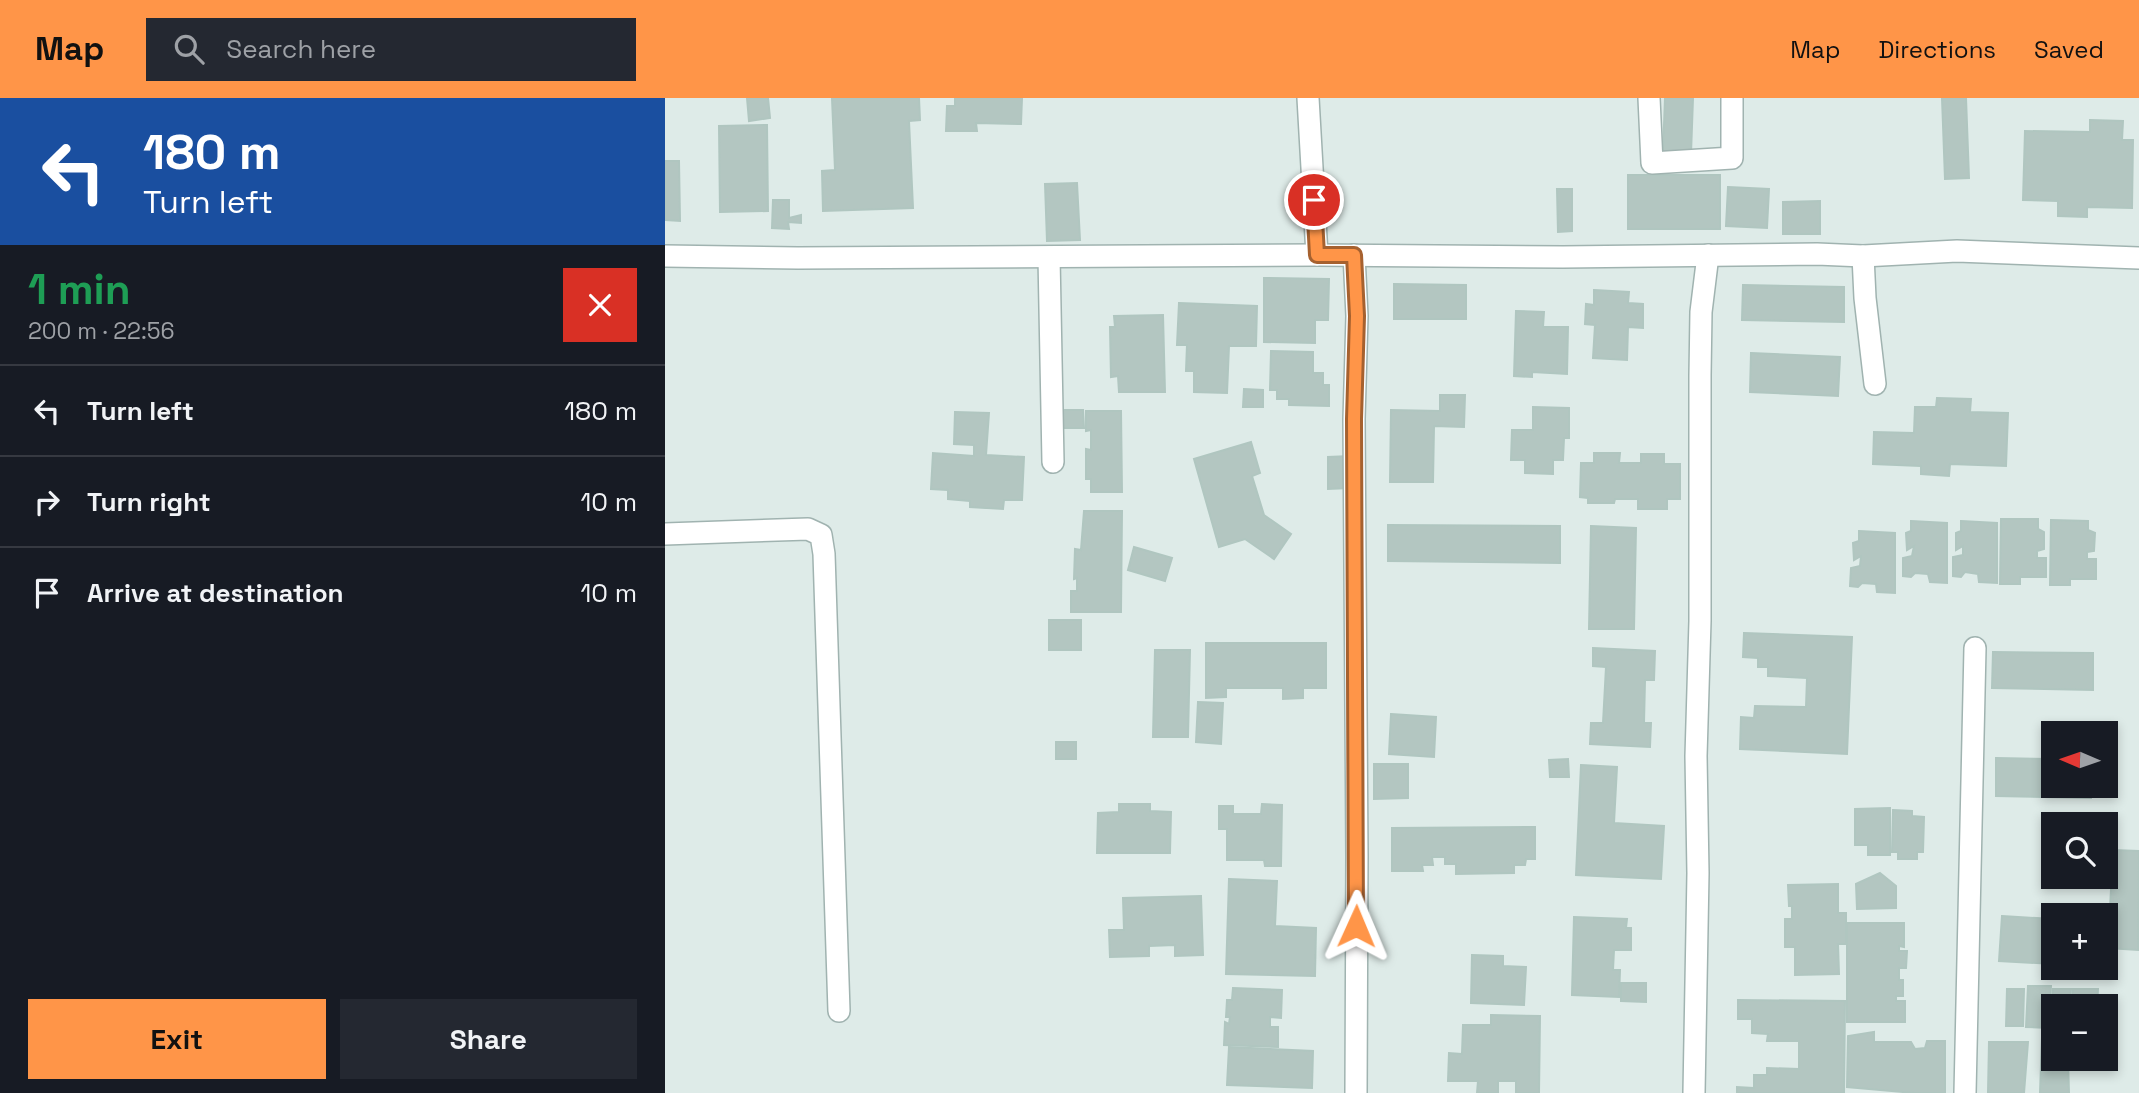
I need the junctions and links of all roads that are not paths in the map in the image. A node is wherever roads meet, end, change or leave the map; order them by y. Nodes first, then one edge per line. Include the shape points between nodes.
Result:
1 (1308, 98) edge
2 (1649, 98) edge
3 (1732, 98) edge
4 (1317, 255) junction
5 (1354, 255) junction
6 (665, 256) edge
7 (1708, 256) junction
8 (1863, 256) junction
9 (1049, 257) junction
10 (2139, 258) edge
11 (1875, 384) dead end
12 (1053, 462) dead end
13 (665, 534) edge
14 (1975, 648) dead end
15 (839, 1011) dead end
16 (1356, 1093) edge
17 (1694, 1093) edge
18 (1965, 1093) edge

1 - 4 street
2 - 3 street via 1652,163 1732,158
4 - 5 street
4 - 9 street
5 - 7 street
5 - 16 street
6 - 9 street
7 - 8 street
7 - 17 street via 1701,313
8 - 10 street via 1957,251
8 - 11 street
9 - 12 street
13 - 15 street via 808,529 821,535
14 - 18 street

